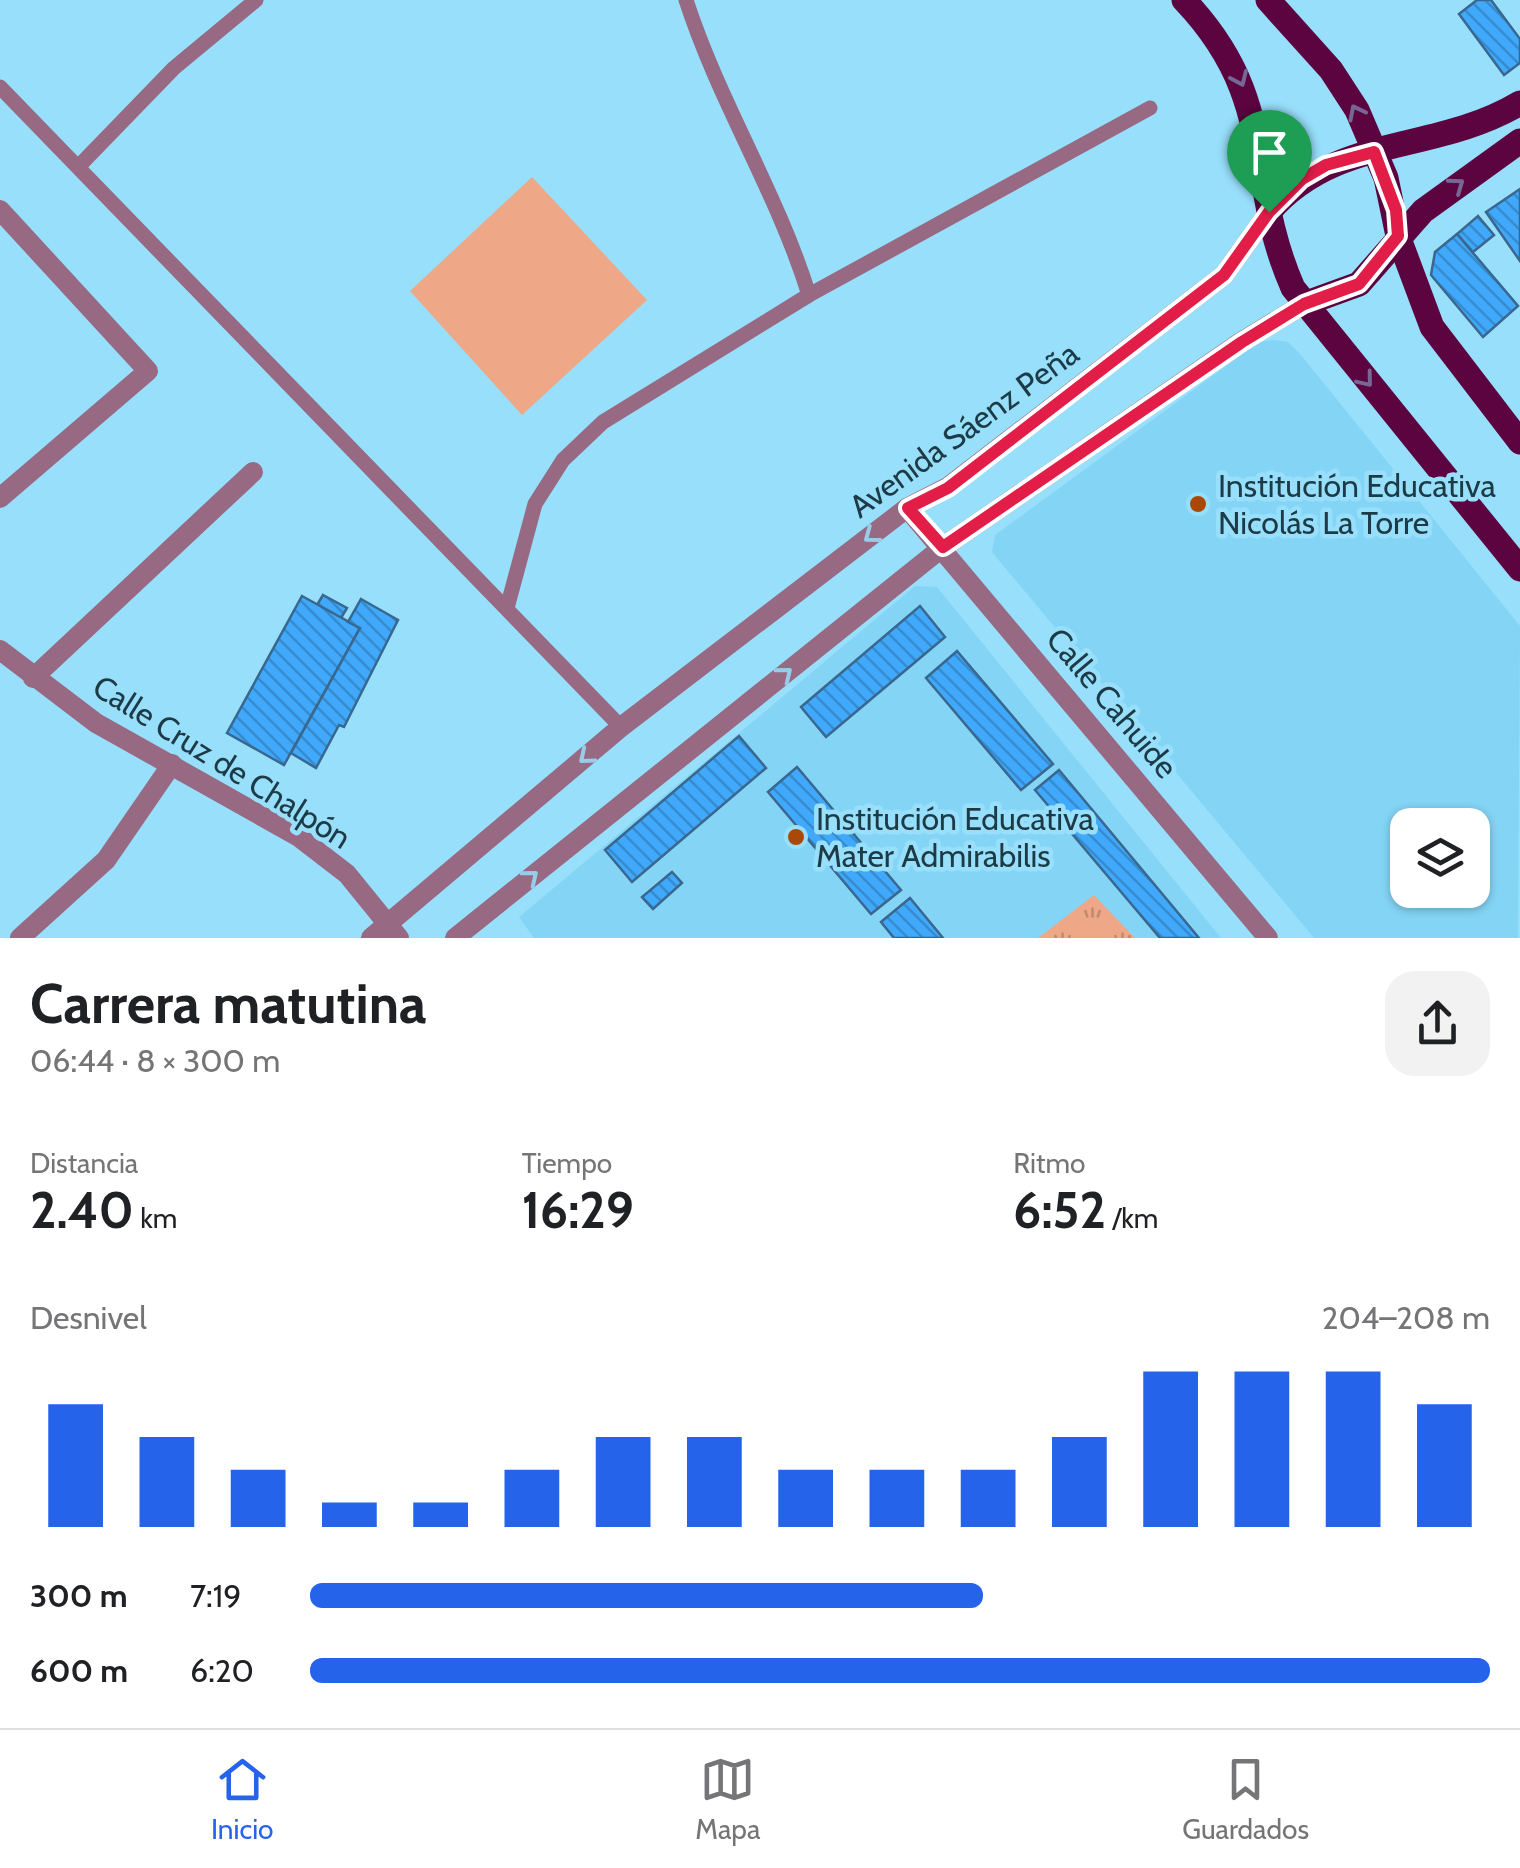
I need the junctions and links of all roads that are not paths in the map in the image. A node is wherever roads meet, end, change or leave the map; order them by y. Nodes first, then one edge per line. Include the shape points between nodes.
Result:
1 (256, 0) edge
2 (686, 0) edge
3 (1184, 0) edge
4 (1268, 0) edge
5 (0, 87) edge
6 (1520, 103) edge
7 (1150, 108) dead end
8 (1520, 140) edge
9 (1374, 152) junction
10 (79, 166) junction
11 (0, 210) edge
12 (1269, 212) junction
13 (1398, 236) junction
14 (809, 295) junction
15 (1304, 304) junction
16 (1520, 442) edge
17 (253, 472) dead end
18 (0, 498) edge
19 (908, 508) junction
20 (943, 547) junction
21 (1520, 569) edge
22 (506, 608) junction
23 (0, 650) edge
24 (33, 678) junction
25 (621, 728) junction
26 (172, 764) junction
27 (386, 933) edge
28 (20, 938) edge
29 (455, 938) edge
30 (1268, 938) edge

1 - 10 lane via 174,68
2 - 14 lane via 698,43 774,201
3 -> 12 main road via 1218,40 1246,91
9 -> 4 main road via 1330,70
5 - 10 lane
6 - 9 main road, Avenida Sáenz Peña via 1437,138
7 - 14 lane
13 -> 8 main road
9 - 12 main road, Avenida Sáenz Peña via 1326,165
9 - 13 main road
10 - 22 lane
11 - 18 street via 148,370
12 - 15 main road via 1283,265
12 - 19 street, Avenida Sáenz Peña via 1224,275 1174,316 948,488
13 - 15 main road via 1359,284
13 - 16 main road via 1432,327
14 - 22 lane via 632,401 580,442 536,504
15 - 20 street
15 -> 21 main road
17 - 24 street
19 - 20 street, Calle Cahuide
19 -> 25 street, Avenida Sáenz Peña
29 -> 20 street
20 - 30 street, Calle Cahuide
22 - 25 lane
23 - 24 street, Calle Cruz de Chalpón
24 - 26 street, Calle Cruz de Chalpón via 96,723
25 -> 27 street, Avenida Sáenz Peña
26 - 27 street, Calle Cruz de Chalpón via 299,837 348,874
26 - 28 street via 106,860

